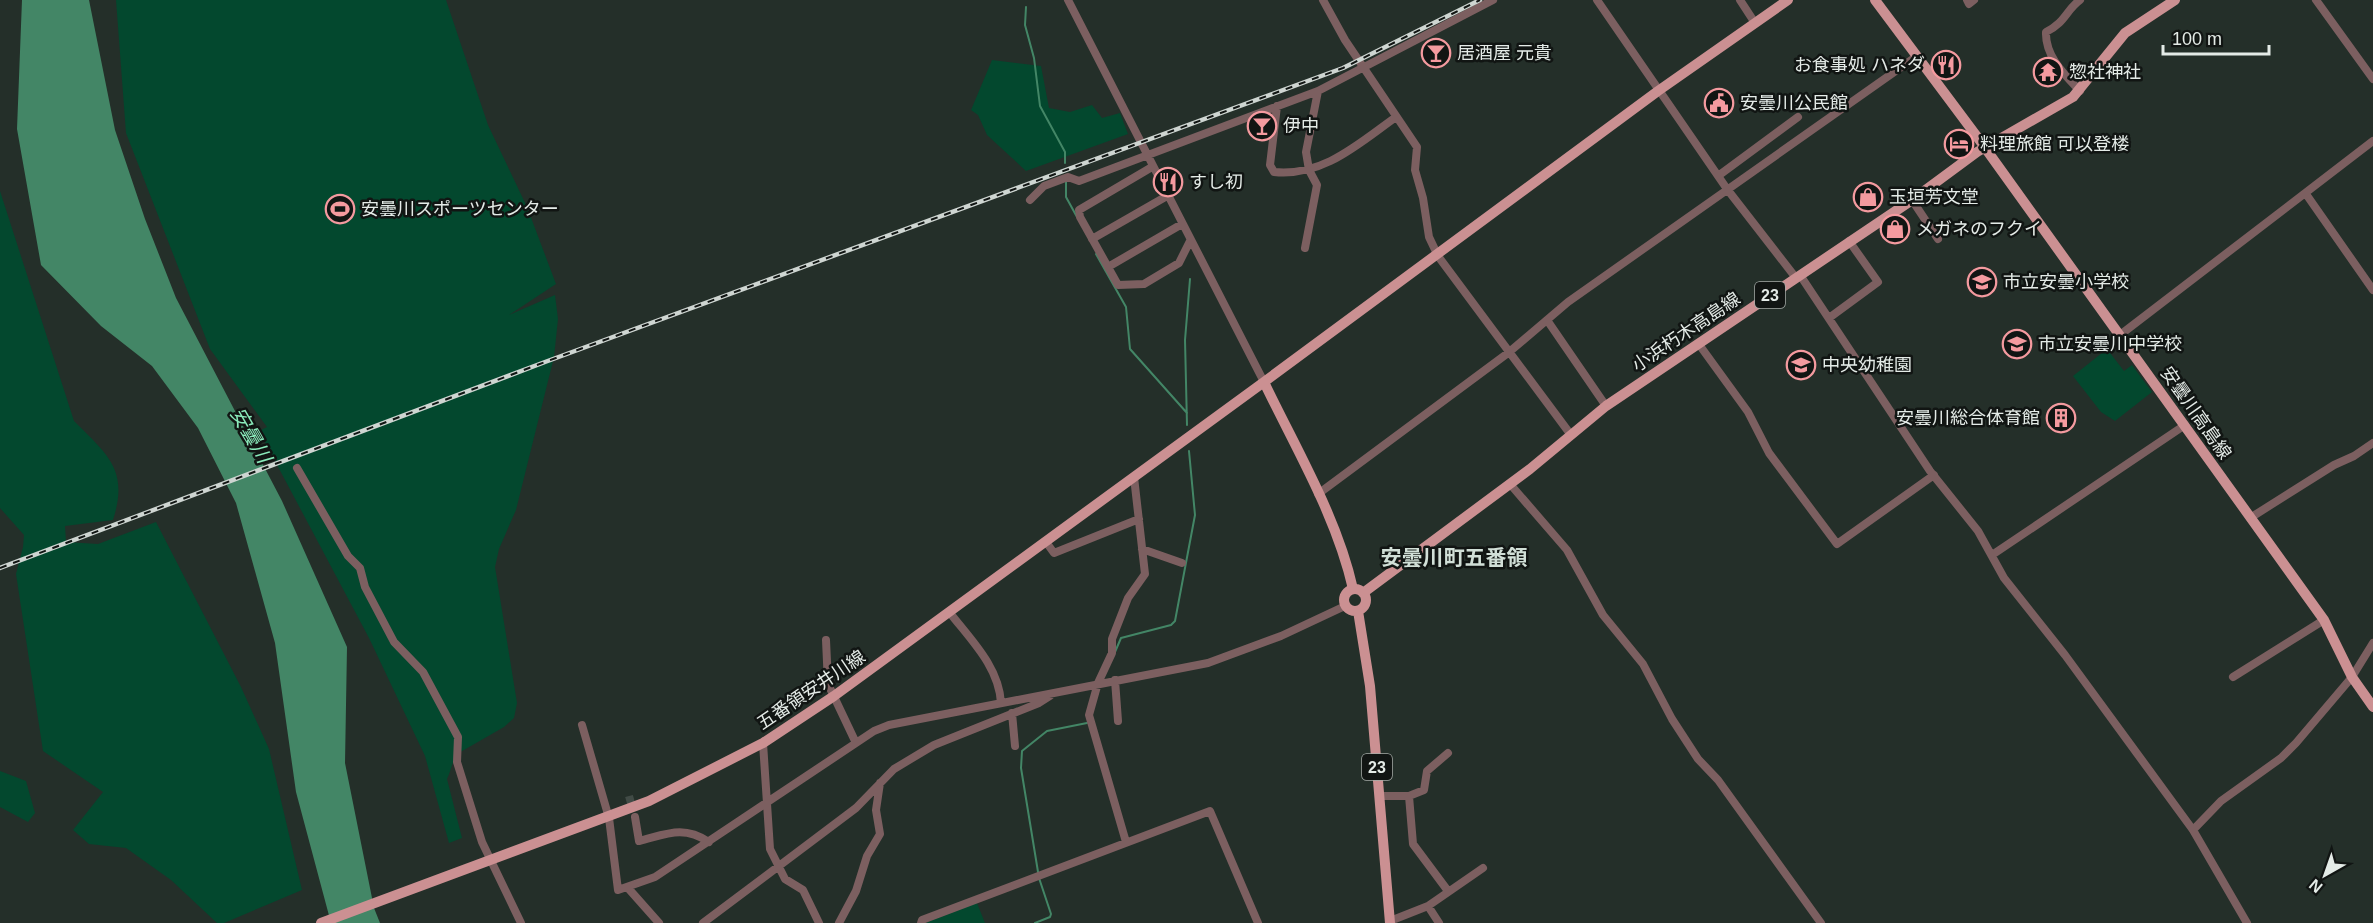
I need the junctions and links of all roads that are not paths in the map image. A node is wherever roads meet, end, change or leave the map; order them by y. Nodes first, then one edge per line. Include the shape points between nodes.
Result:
1 (1068, 0) edge
2 (1323, 0) edge
3 (1493, 0) edge
4 (1597, 0) edge
5 (1740, 0) edge
6 (1788, 0) edge
7 (1875, 0) edge
8 (1967, 0) edge
9 (1974, 0) edge
10 (2080, 0) edge
11 (2316, 0) edge
12 (2168, 1) edge
13 (1755, 23) junction
14 (1917, 56) junction
15 (1364, 68) junction
16 (2373, 79) edge
17 (1318, 91) junction
18 (1658, 91) junction
19 (2080, 91) junction
20 (1277, 106) junction
21 (1396, 117) junction
22 (1798, 117) dead end
23 (2373, 141) edge
24 (1984, 147) junction
25 (1145, 154) junction
26 (1152, 167) junction
27 (1309, 170) junction
28 (1718, 176) junction
29 (1727, 189) junction
30 (2306, 194) junction
31 (1167, 196) junction
32 (1030, 200) dead end
33 (1912, 200) junction
34 (1182, 224) junction
35 (1092, 239) junction
36 (1938, 239) dead end
37 (1190, 241) junction
38 (1848, 241) junction
39 (1305, 248) dead end
40 (1438, 256) junction
41 (1108, 267) junction
42 (1798, 276) junction
43 (2373, 290) edge
44 (1829, 318) junction
45 (1546, 320) junction
46 (2120, 335) junction
47 (1698, 343) junction
48 (1508, 353) junction
49 (1264, 382) junction
50 (1606, 406) junction
51 (2185, 425) junction
52 (1571, 435) junction
53 (2373, 443) edge
54 (297, 468) dead end
55 (1934, 475) junction
56 (1134, 477) junction
57 (1510, 484) junction
58 (1318, 494) junction
59 (2250, 518) junction
60 (1139, 519) junction
61 (1046, 542) junction
62 (1142, 549) junction
63 (1992, 555) junction
64 (1182, 563) dead end
65 (1358, 591) junction
66 (1345, 606) junction
67 (1358, 611) junction
68 (950, 613) junction
69 (2324, 620) junction
70 (826, 640) dead end
71 (2373, 643) edge
72 (2234, 676) dead end
73 (2352, 677) junction
74 (1115, 680) junction
75 (1098, 684) junction
76 (1053, 694) junction
77 (834, 696) junction
78 (1001, 703) junction
79 (2373, 707) edge
80 (1012, 713) junction
81 (1118, 721) dead end
82 (582, 725) dead end
83 (763, 743) junction
84 (856, 743) junction
85 (1015, 746) dead end
86 (1448, 753) dead end
87 (880, 783) junction
88 (1379, 796) junction
89 (1409, 796) junction
90 (767, 805) junction
91 (609, 818) junction
92 (635, 818) tunnel mouth
93 (2193, 830) junction
94 (709, 842) junction
95 (1126, 842) junction
96 (490, 861) junction
97 (777, 868) junction
98 (1483, 868) dead end
99 (627, 888) junction
100 (1448, 891) junction
101 (1428, 906) junction
102 (1390, 922) edge
103 (321, 923) edge
104 (521, 923) edge
105 (659, 923) edge
106 (704, 923) edge
107 (819, 923) edge
108 (839, 923) edge
109 (921, 923) edge
110 (1258, 923) edge
111 (1439, 923) edge
112 (1821, 923) edge
113 (2247, 923) edge

1 - 25 street
2 - 15 street
3 - 15 street
4 - 18 street
5 - 13 street
6 - 13 main road
7 - 14 main road, 安曇川高島線
8 - 9 street via 1969,4
10 - 19 street via 2066,18 2046,32 2046,41 2050,55
11 - 16 street
12 - 19 main road, 小浜朽木高島線 / 23 via 2125,33
13 - 18 main road
14 - 24 main road, 安曇川高島線
14 - 29 street
15 - 17 street
15 - 21 street
17 - 20 street
17 - 27 street via 1306,152
18 - 28 street
18 - 40 main road
19 - 24 main road, 小浜朽木高島線 / 23
20 - 25 street
20 - 27 street via 1270,165 1274,172 1295,174
21 - 27 street via 1331,163
21 - 40 street via 1417,147 1415,170 1429,237
22 - 28 street
23 - 30 street
24 - 33 main road, 小浜朽木高島線 / 23
24 - 46 main road, 安曇川高島線
25 - 26 street
25 - 32 street via 1079,181 1068,177 1044,186
26 - 31 street
26 - 35 street via 1079,210
27 - 39 street via 1317,184
28 - 29 street
29 - 42 street
29 - 45 street
30 - 43 street
30 - 46 street
31 - 34 street
31 - 35 street
33 - 36 street
33 - 38 main road, 小浜朽木高島線 / 23
34 - 37 street
34 - 41 street
35 - 41 street
37 - 41 street via 1179,263 1144,284 1118,285
37 - 49 street
38 - 42 main road, 小浜朽木高島線 / 23
38 - 44 street via 1878,282
40 - 48 street
40 - 49 main road
42 - 44 street
42 - 47 main road, 小浜朽木高島線 / 23
44 - 55 street
45 - 48 street
45 - 50 street
46 - 51 main road, 安曇川高島線
47 - 50 main road, 小浜朽木高島線 / 23
47 - 55 street via 1748,412 1769,453 1837,544
48 - 52 street
48 - 58 street
49 - 56 main road, 五番領安井川線
49 - 58 main road
50 - 52 main road, 小浜朽木高島線 / 23
51 - 59 main road, 安曇川高島線
51 - 63 street
52 - 57 main road, 小浜朽木高島線 / 23
53 - 59 street
54 - 96 street via 348,556 360,568 365,587 393,642 423,672 458,737 457,762
55 - 63 street
56 - 60 street
56 - 61 main road, 五番領安井川線
57 - 65 main road, 小浜朽木高島線 / 23
57 - 112 street via 1567,550 1603,615 1643,664 1698,759 1718,780
58 - 65 main road
59 - 69 main road, 安曇川高島線
60 - 61 street via 1054,553
60 - 62 street
61 - 68 main road, 五番領安井川線
62 - 64 street
62 - 75 street via 1145,574 1128,598 1112,639 1112,653
63 - 93 street via 2004,578
65 - 66 main road, 小浜朽木高島線 / 23 via 1344,596
65 - 67 main road, 23 via 1366,603
66 - 67 main road
66 - 74 street via 1281,636 1208,663
67 - 88 main road, 23 via 1370,686
68 - 77 main road, 五番領安井川線
68 - 78 street via 987,661 1000,686
69 - 72 street
69 - 73 main road, 安曇川高島線
70 - 77 street via 826,674
71 - 73 street
73 - 79 main road, 安曇川高島線
73 - 93 street via 2289,751 2221,801
74 - 75 street
74 - 81 street
75 - 76 street
75 - 95 street via 1089,715
76 - 78 street
76 - 80 street
77 - 83 main road, 五番領安井川線
77 - 84 street
78 - 84 street via 889,725
80 - 85 street
80 - 87 street via 934,745 894,769
82 - 91 street
83 - 90 street
83 - 91 main road, 五番領安井川線 via 690,782
84 - 90 street
86 - 89 street via 1427,771 1424,790
87 - 97 street via 855,808
87 - 108 street via 876,810 880,834
88 - 89 street
88 - 102 main road, 23
89 - 100 street via 1413,844
90 - 94 street
90 - 97 street via 770,849
91 - 96 main road, 五番領安井川線
91 - 99 street via 618,890
92 - 94 street via 639,842 679,830
93 - 113 street
94 - 99 street via 655,877
95 - 109 street
95 - 110 street via 1210,811
96 - 103 main road, 五番領安井川線
96 - 104 street
97 - 106 street
97 - 107 street via 785,879 803,890
98 - 100 street
99 - 105 street
100 - 101 street
101 - 102 street
101 - 111 street

